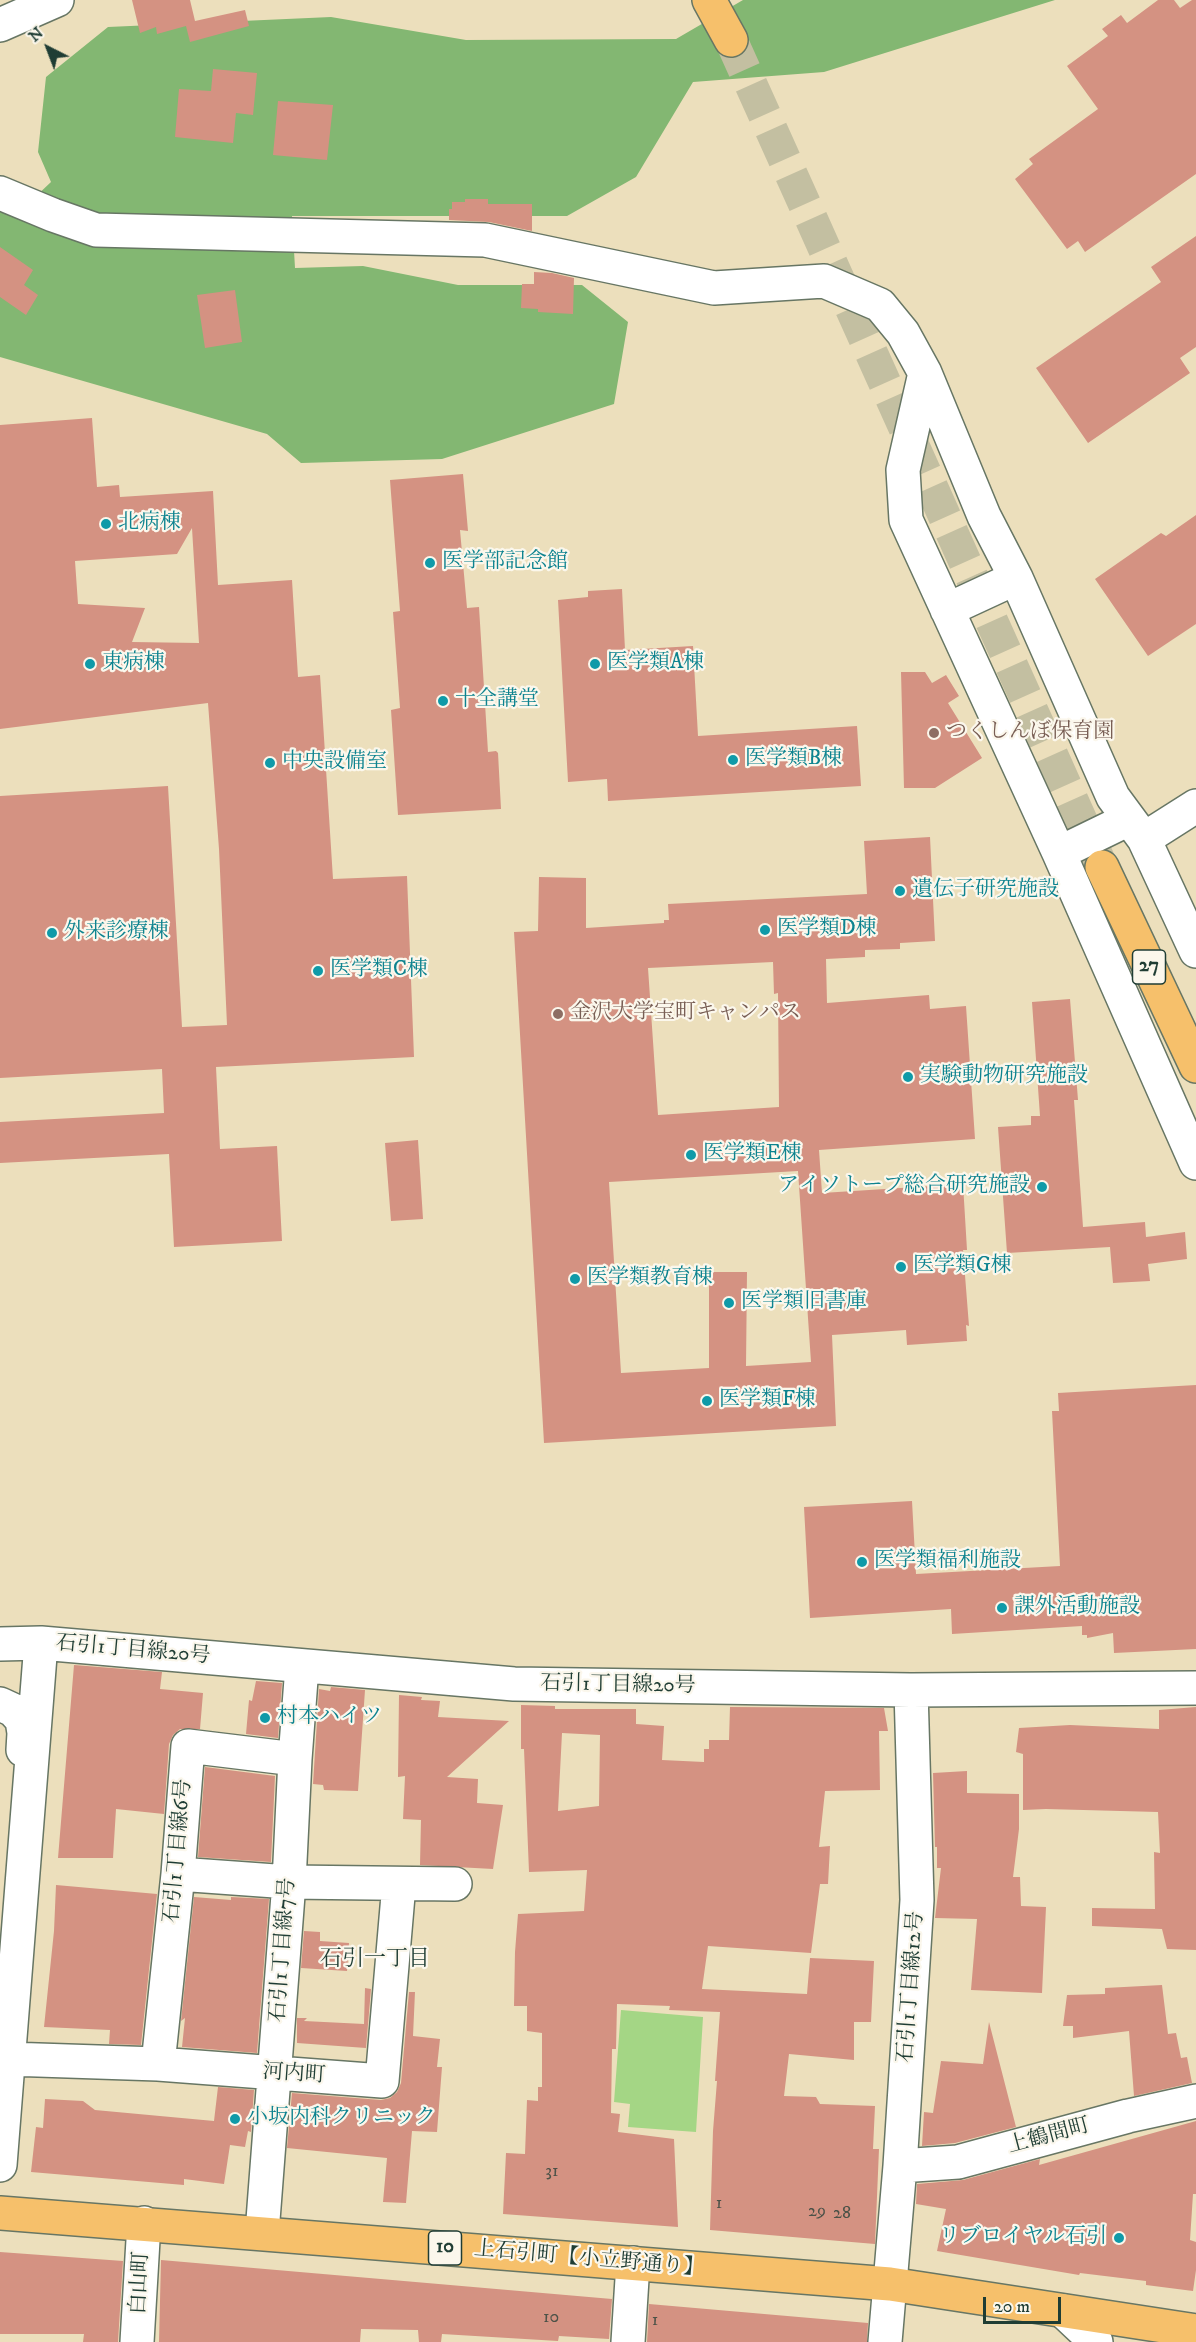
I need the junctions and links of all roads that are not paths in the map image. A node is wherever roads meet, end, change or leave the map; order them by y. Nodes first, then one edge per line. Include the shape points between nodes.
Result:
1 (57, 0) edge
2 (709, 0) edge
3 (0, 25) edge
4 (731, 40) tunnel mouth
5 (0, 194) edge
6 (925, 373) junction
7 (1016, 578) junction
8 (947, 610) junction
9 (1196, 806) edge
10 (1137, 829) junction
11 (1059, 853) junction
12 (1102, 867) tunnel mouth
13 (1196, 951) edge
14 (1196, 1066) edge
15 (1196, 1163) edge
16 (41, 1643) junction
17 (0, 1644) edge
18 (302, 1666) junction
19 (0, 1685) edge
20 (1196, 1688) edge
21 (912, 1690) junction
22 (0, 1704) edge
23 (36, 1712) junction
24 (295, 1759) junction
25 (178, 1874) junction
26 (289, 1882) junction
27 (399, 1884) junction
28 (455, 1884) dead end
29 (4, 2049) edge
30 (158, 2064) junction
31 (275, 2073) junction
32 (1196, 2101) edge
33 (0, 2165) edge
34 (900, 2166) junction
35 (0, 2213) edge
36 (144, 2223) junction
37 (262, 2233) junction
38 (633, 2263) junction
39 (890, 2284) junction
40 (1063, 2311) junction
41 (1196, 2331) edge
42 (137, 2342) edge
43 (628, 2342) edge
44 (885, 2342) edge
45 (1096, 2342) edge

1 - 3 street
2 - 4 main road
5 - 6 street via 96,230 485,240 714,288 824,281 880,305 903,333
6 - 7 street via 984,516
6 - 8 street via 903,470 906,520
7 - 8 street
7 - 10 street via 1113,797
8 - 11 street
9 - 10 street
10 - 11 street
10 - 13 street
11 - 15 street
12 - 14 main road, 27
16 - 17 street, 石引1丁目線20号
16 - 18 street, 石引1丁目線20号
16 - 23 street, 石引1丁目線20号
18 - 21 street, 石引1丁目線20号 via 514,1684
18 - 24 street, 石引1丁目線7号
19 - 23 street via 15,1690
20 - 21 street, 石引1丁目線20号
21 - 34 street, 石引1丁目線12号 via 917,1900
22 - 29 street via 17,1713 24,1733
23 - 29 street, 石引1丁目線20号
24 - 25 street, 石引1丁目線6号 via 188,1746
24 - 26 street, 石引1丁目線7号
25 - 26 street
25 - 30 street, 石引1丁目線6号
26 - 27 street
26 - 31 street, 石引1丁目線7号
27 - 28 street
27 - 31 street, 河内町 via 382,2081
29 - 30 street, 河内町
29 - 33 street, 石引1丁目線20号
30 - 31 street, 河内町
31 - 37 street, 石引1丁目線7号
32 - 34 street, 上鶴間町 via 958,2162
34 - 39 street, 石引1丁目線12号
35 - 36 main road, 上石引町【小立野通り】 / 10
36 - 37 main road, 上石引町【小立野通り】 / 10
36 - 42 street, 白山町
37 - 38 main road, 上石引町【小立野通り】 / 10
38 - 39 main road, 上石引町【小立野通り】 / 10
38 - 43 street
39 - 40 main road, 10
39 - 44 street, 石引1丁目線12号
40 - 41 main road, 10
40 - 45 street

